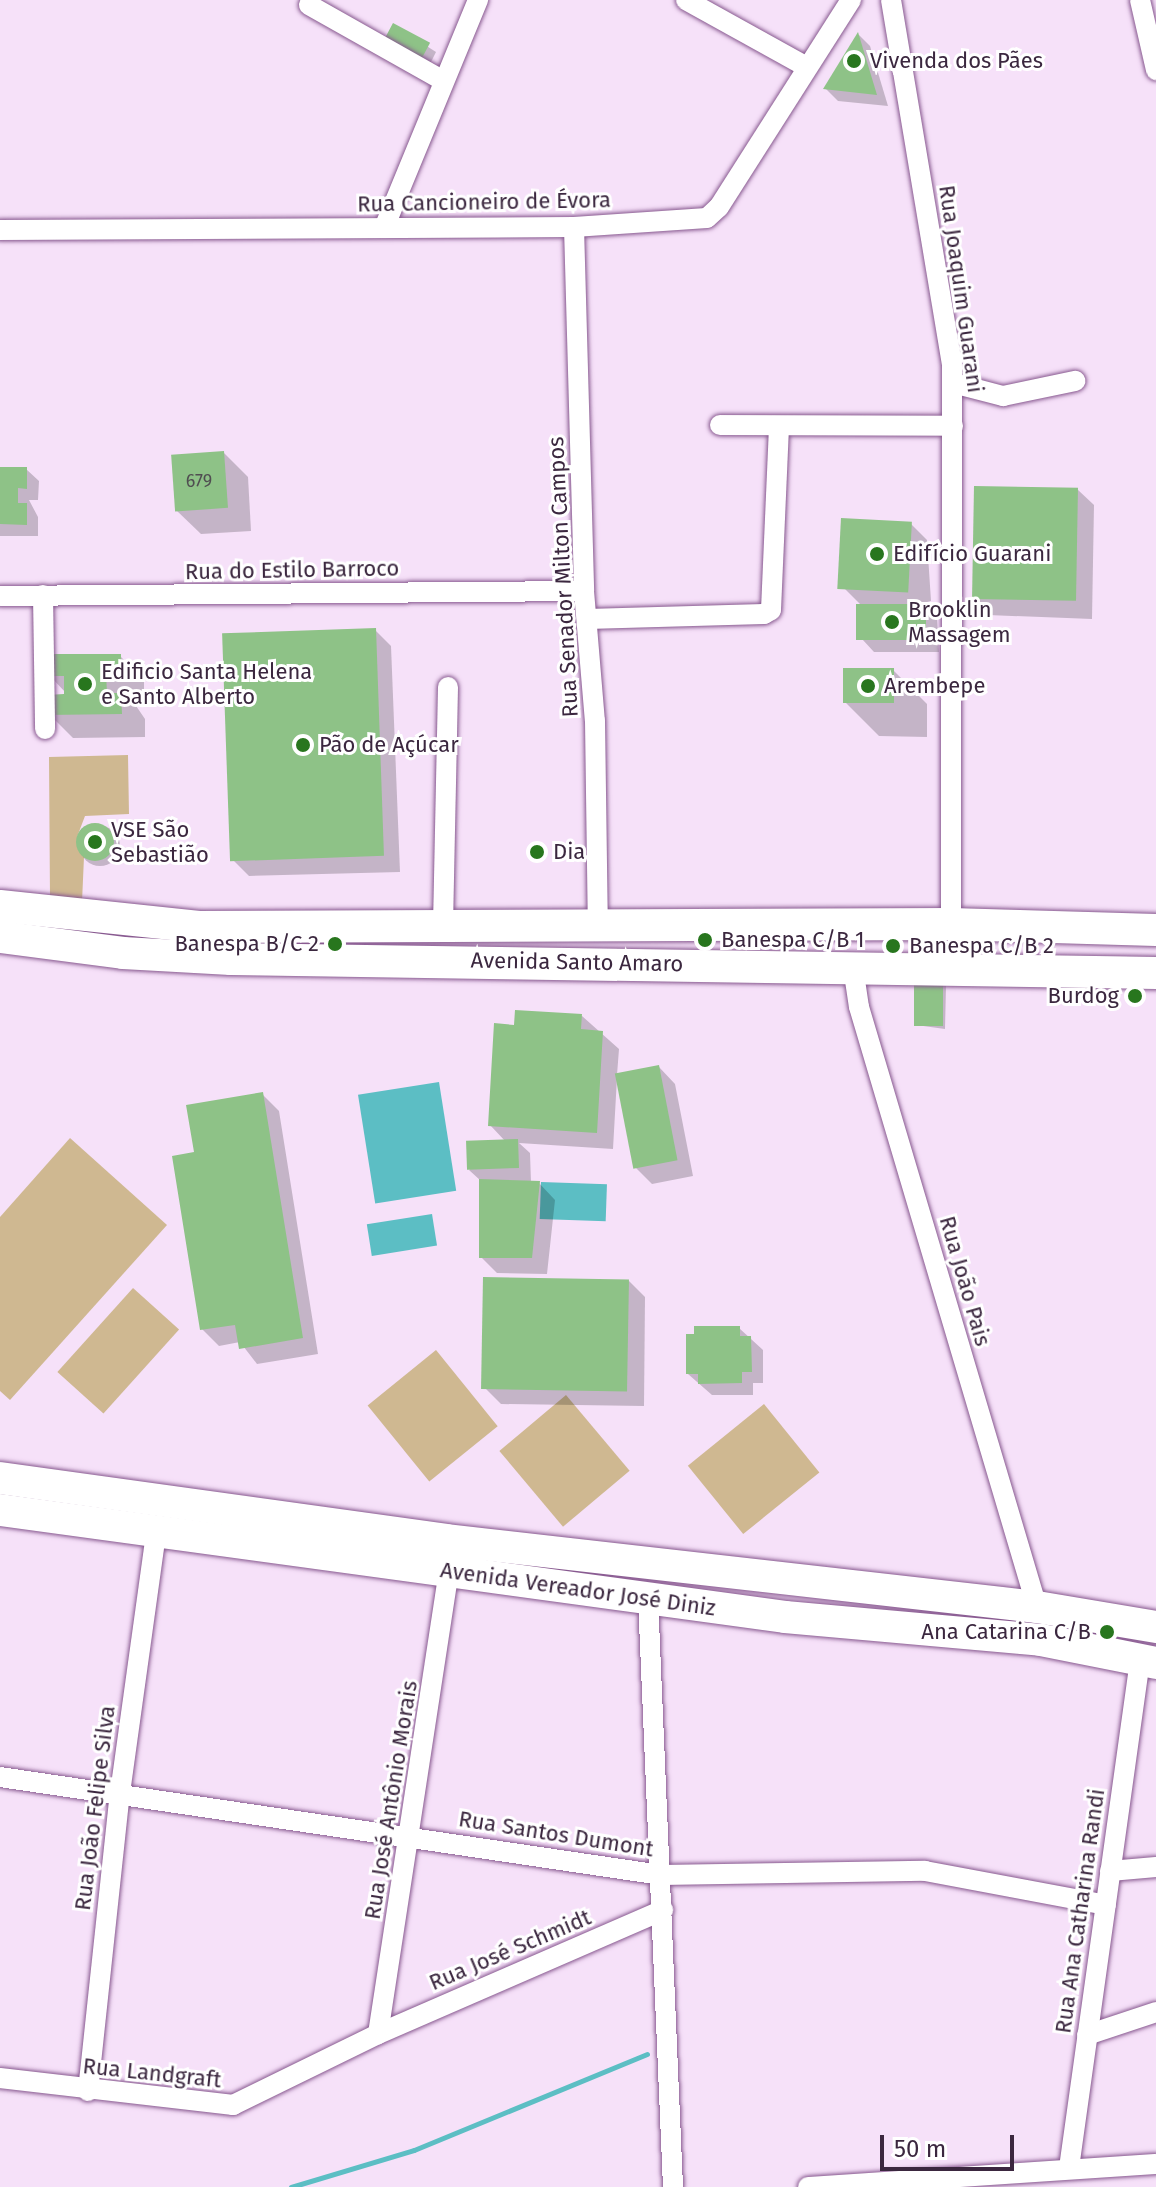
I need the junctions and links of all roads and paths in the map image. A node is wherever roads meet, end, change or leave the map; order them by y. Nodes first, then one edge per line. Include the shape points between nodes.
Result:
1 (478, 0) edge
2 (686, 0) edge
3 (851, 0) edge
4 (891, 0) edge
5 (1140, 0) edge
6 (309, 5) dead end
7 (807, 67) junction
8 (1156, 70) edge
9 (442, 80) junction
10 (574, 227) junction
11 (384, 228) junction
12 (0, 230) edge
13 (1075, 381) dead end
14 (953, 383) junction
15 (720, 425) dead end
16 (779, 426) junction
17 (953, 426) junction
18 (584, 591) junction
19 (43, 595) junction
20 (0, 596) edge
21 (587, 619) junction
22 (448, 687) dead end
23 (45, 729) dead end
24 (0, 906) edge
25 (598, 924) junction
26 (951, 924) junction
27 (443, 926) junction
28 (1156, 930) edge
29 (0, 937) edge
30 (853, 967) junction
31 (1156, 973) edge
32 (0, 1478) edge
33 (0, 1510) edge
34 (156, 1532) junction
35 (449, 1572) junction
36 (648, 1598) junction
37 (1037, 1607) junction
38 (1152, 1626) edge
39 (1148, 1662) edge
40 (0, 1777) edge
41 (120, 1793) junction
42 (412, 1835) junction
43 (1156, 1867) edge
44 (1110, 1871) junction
45 (661, 1875) junction
46 (1106, 1905) junction
47 (663, 1910) junction
48 (1156, 2012) edge
49 (378, 2034) junction
50 (1087, 2035) junction
51 (0, 2078) edge
52 (88, 2091) junction
53 (1156, 2164) edge
54 (1069, 2168) junction
55 (1020, 2179) edge
56 (673, 2187) edge
57 (808, 2187) edge

1 - 9 street
2 - 7 street
3 - 7 street, Rua Cancioneiro de Évora
4 - 14 street, Rua Joaquim Guarani
5 - 8 street
6 - 9 street
7 - 10 street, Rua Cancioneiro de Évora via 707,218
9 - 11 street
10 - 11 street, Rua Cancioneiro de Évora
10 - 18 street, Rua Senador Milton Campos
11 - 12 street, Rua Cancioneiro de Évora
13 - 14 street via 1003,396
14 - 17 street, Rua Joaquim Guarani
15 - 16 street
16 - 17 street
16 - 21 street via 771,610
17 - 26 street, Rua Joaquim Guarani
18 - 19 street, Rua do Estilo Barroco
18 - 21 street, Rua Senador Milton Campos
19 - 20 street, Rua do Estilo Barroco
19 - 23 street
21 - 25 street, Rua Senador Milton Campos via 595,721
22 - 27 street
24 - 27 main road, Avenida Santo Amaro via 199,927
25 - 26 main road, Avenida Santo Amaro
25 - 27 main road, Avenida Santo Amaro
26 - 28 main road, Avenida Santo Amaro
29 - 30 main road, Avenida Santo Amaro via 123,953 231,959
30 - 31 main road, Avenida Santo Amaro
30 - 37 street, Rua João Pais via 859,1007
32 - 37 main road, Avenida Vereador José Diniz via 461,1542
33 - 34 main road, Avenida Vereador José Diniz
34 - 35 main road, Avenida Vereador José Diniz
34 - 41 street, Rua João Felipe Silva
35 - 36 main road, Avenida Vereador José Diniz
35 - 42 street, Rua José Antônio Morais
36 - 39 main road, Avenida Vereador José Diniz via 1041,1640
36 - 45 street
37 - 38 main road, Avenida Vereador José Diniz
39 - 44 street, Rua Ana Catharina Randi
40 - 41 street, Rua Santos Dumont
41 - 42 street, Rua Santos Dumont
41 - 52 street, Rua João Felipe Silva
42 - 45 street, Rua Santos Dumont
42 - 49 street, Rua José Antônio Morais
43 - 44 street
44 - 46 street, Rua Ana Catharina Randi
45 - 46 street, Rua Santos Dumont via 925,1871
45 - 47 street
46 - 50 street, Rua Ana Catharina Randi
47 - 49 street, Rua José Schmidt
47 - 56 street
48 - 50 street
49 - 52 street, Rua Landgraft via 233,2105
50 - 54 street, Rua Ana Catharina Randi
51 - 52 street, Rua Landgraft
53 - 54 street
54 - 55 street
55 - 57 street

